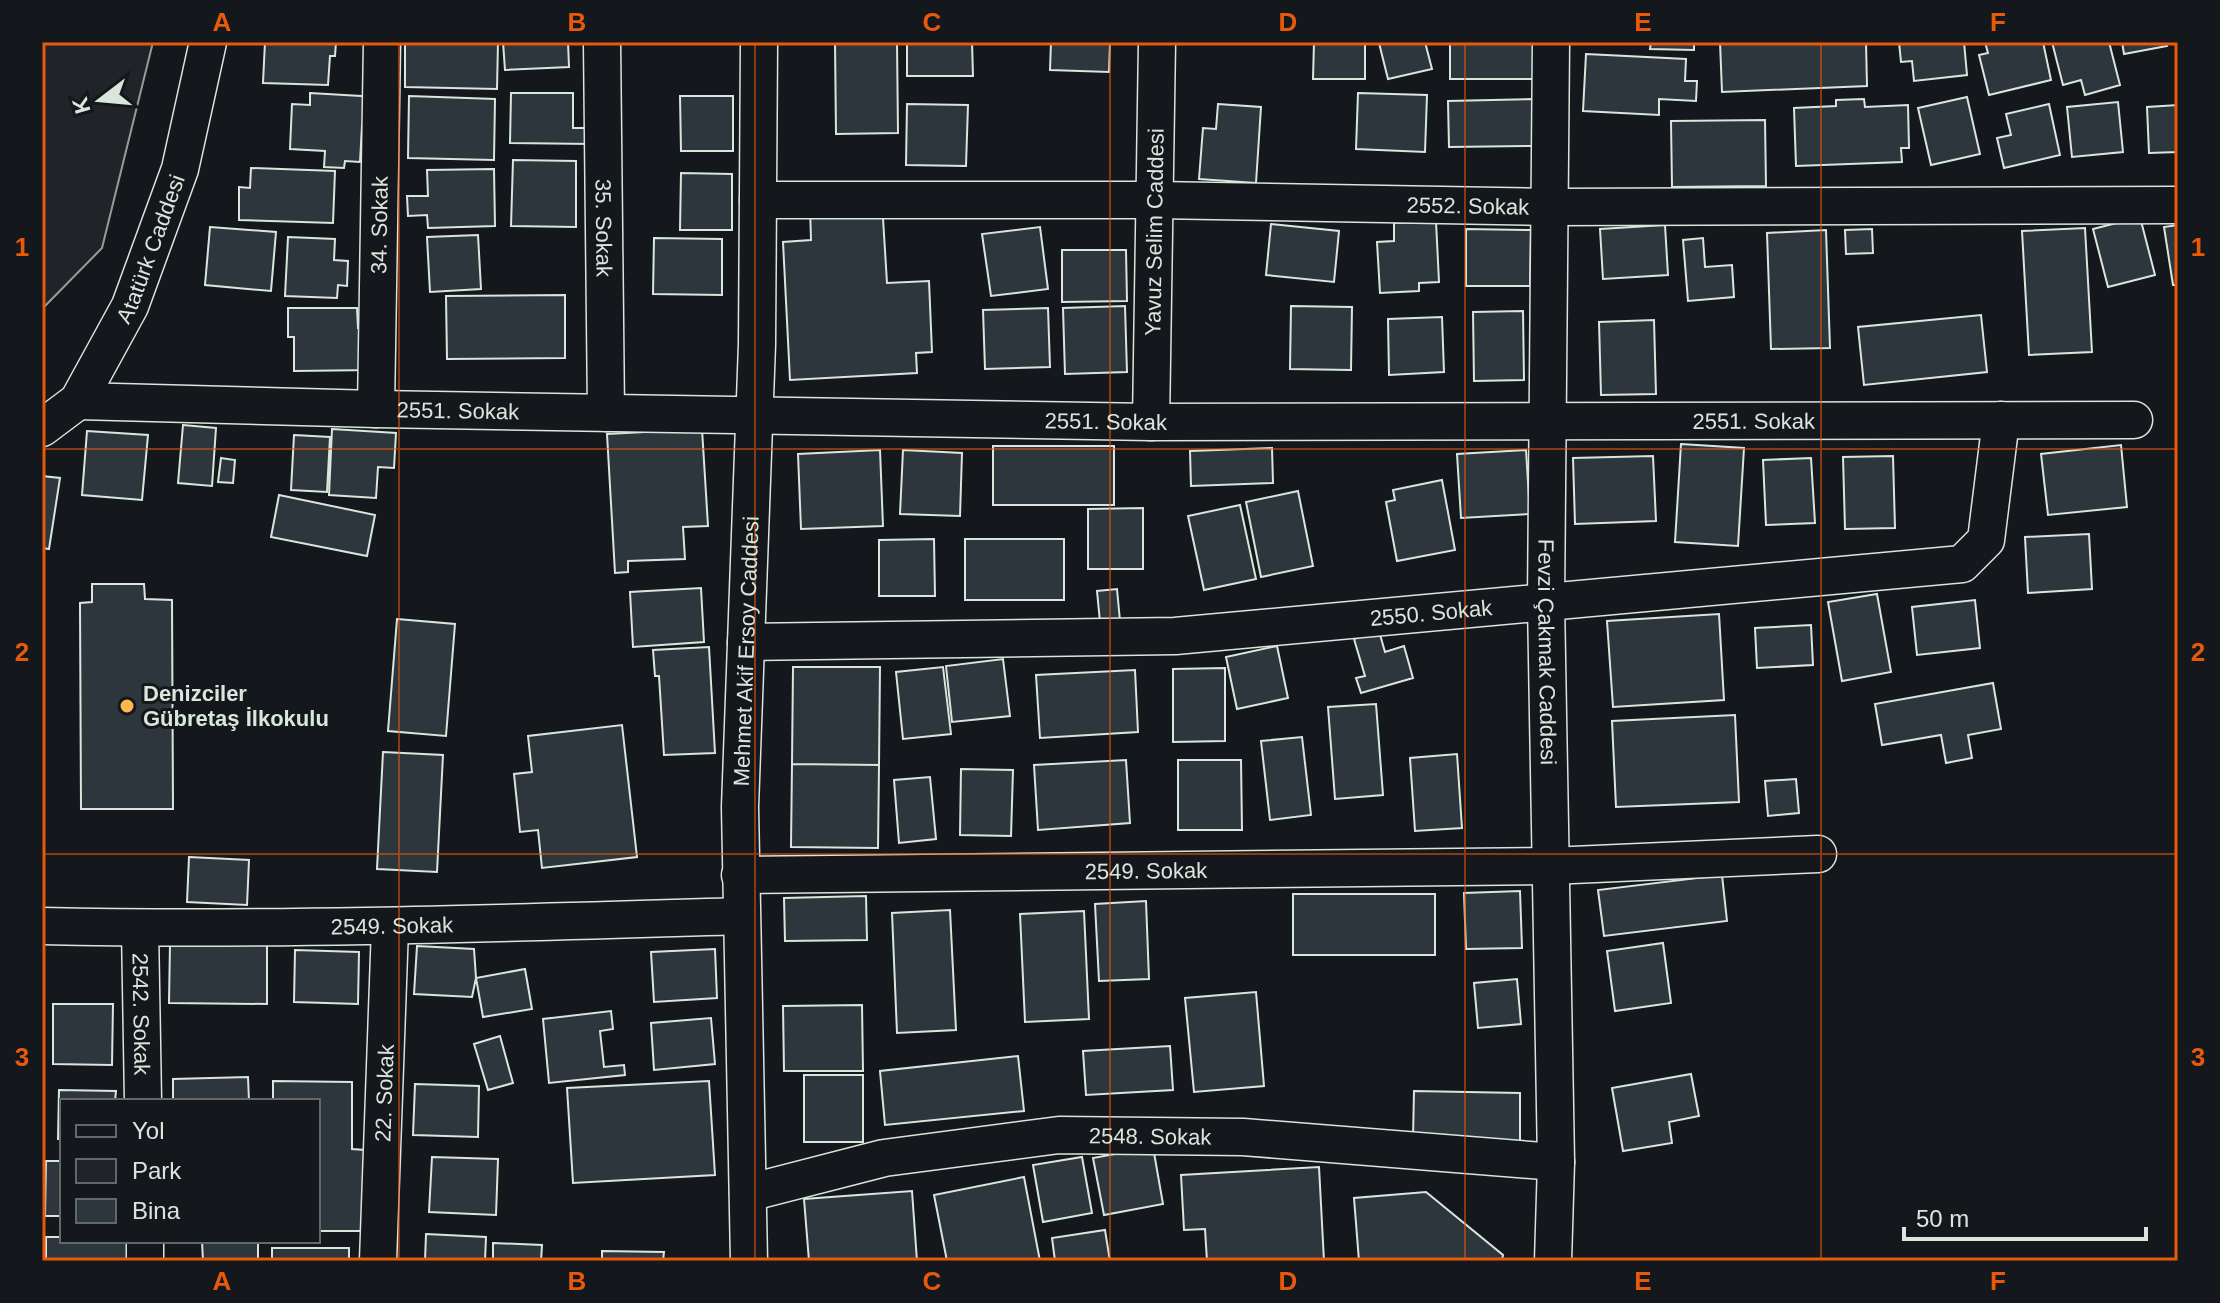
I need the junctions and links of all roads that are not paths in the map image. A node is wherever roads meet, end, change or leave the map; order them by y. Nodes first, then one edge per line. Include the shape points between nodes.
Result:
1 (208, 42) edge
2 (382, 42) edge
3 (602, 42) edge
4 (759, 42) edge
5 (1157, 42) edge
6 (1551, 42) edge
7 (758, 200) junction
8 (1155, 200) junction
9 (2178, 205) edge
10 (1550, 207) junction
11 (78, 401) junction
12 (376, 409) junction
13 (606, 413) junction
14 (755, 416) junction
15 (1548, 420) junction
16 (2001, 420) junction
17 (2134, 420) dead end
18 (1151, 422) junction
19 (42, 428) edge
20 (1546, 602) junction
21 (746, 642) junction
22 (1818, 854) dead end
23 (1550, 866) junction
24 (740, 875) junction
25 (741, 916) junction
26 (42, 926) edge
27 (390, 927) junction
28 (140, 928) junction
29 (143, 1099) edge
30 (1556, 1162) junction
31 (748, 1193) junction
32 (378, 1261) edge
33 (749, 1261) edge
34 (1553, 1261) edge

1 - 11 street, Atatürk Caddesi via 180,169 130,306
2 - 12 street, 34. Sokak
3 - 13 street, 35. Sokak
4 - 7 street, Mehmet Akif Ersoy Caddesi
5 - 8 street, Yavuz Selim Caddesi
6 - 10 street, Fevzi Çakmak Caddesi
7 - 8 street, 2552. Sokak
7 - 14 street, Mehmet Akif Ersoy Caddesi
8 - 10 street, 2552. Sokak
8 - 18 street, Yavuz Selim Caddesi
9 - 10 street, 2552. Sokak
10 - 15 street, Fevzi Çakmak Caddesi
11 - 12 street, 2551. Sokak
11 - 19 street, Atatürk Caddesi
12 - 13 street, 2551. Sokak
13 - 14 street, 2551. Sokak
14 - 18 street, 2551. Sokak
14 - 21 street, Mehmet Akif Ersoy Caddesi
15 - 16 street, 2551. Sokak
15 - 18 street, 2551. Sokak
15 - 20 street, Fevzi Çakmak Caddesi
16 - 17 street, 2551. Sokak
16 - 20 street, 2550. Sokak via 1986,540 1962,564
20 - 21 street, 2550. Sokak via 1175,636
20 - 23 street, Fevzi Çakmak Caddesi
21 - 24 street, Mehmet Akif Ersoy Caddesi
22 - 23 street, 2549. Sokak
23 - 24 street, 2549. Sokak
23 - 30 street, Fevzi Çakmak Caddesi
24 - 25 street, Mehmet Akif Ersoy Caddesi
25 - 27 street, 2549. Sokak
25 - 31 street, Mehmet Akif Ersoy Caddesi
26 - 28 street, 2549. Sokak
27 - 28 street, 2549. Sokak
27 - 32 street, 22. Sokak
28 - 29 street, 2542. Sokak
30 - 31 street, 2548. Sokak via 1243,1137 1059,1135 884,1158
30 - 34 street, Fevzi Çakmak Caddesi
31 - 33 street, Mehmet Akif Ersoy Caddesi

